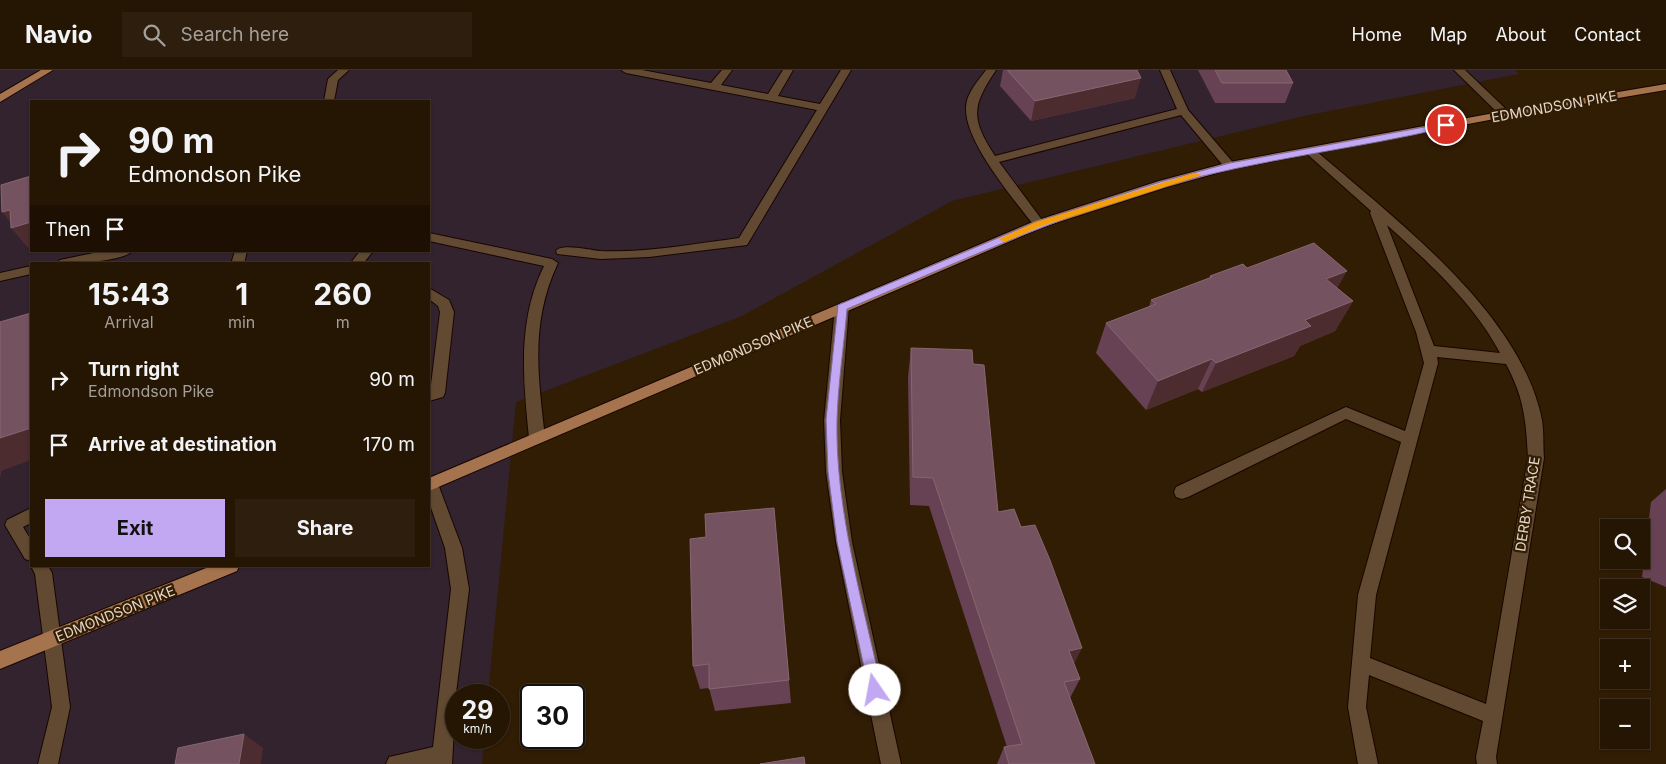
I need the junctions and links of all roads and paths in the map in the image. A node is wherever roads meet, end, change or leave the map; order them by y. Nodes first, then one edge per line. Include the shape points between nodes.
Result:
1 (48, 70) edge
2 (344, 70) edge
3 (626, 70) edge
4 (727, 70) edge
5 (788, 70) edge
6 (846, 70) edge
7 (991, 70) edge
8 (1166, 70) edge
9 (1459, 70) edge
10 (1666, 86) edge
11 (714, 87) junction
12 (771, 98) junction
13 (0, 99) edge
14 (329, 100) edge
15 (825, 108) junction
16 (1184, 111) junction
17 (1505, 114) junction
18 (1310, 151) junction
19 (991, 160) junction
20 (1230, 166) junction
21 (1374, 209) junction
22 (1039, 224) junction
23 (430, 237) edge
24 (562, 251) dead end
25 (121, 252) edge
26 (366, 252) edge
27 (70, 262) edge
28 (356, 262) edge
29 (30, 270) edge
30 (0, 277) edge
31 (430, 294) edge
32 (842, 307) junction
33 (1429, 351) junction
34 (1511, 359) junction
35 (430, 395) edge
36 (537, 438) junction
37 (1409, 439) junction
38 (430, 485) edge
39 (430, 487) edge
40 (1182, 492) dead end
41 (30, 515) edge
42 (6, 527) edge
43 (30, 553) edge
44 (39, 567) edge
45 (228, 567) edge
46 (53, 638) junction
47 (0, 660) edge
48 (1360, 662) junction
49 (1493, 716) junction
50 (442, 760) edge
51 (48, 764) edge
52 (396, 764) edge
53 (891, 764) edge
54 (1368, 764) edge
55 (1486, 764) edge

1 - 13 main road
2 - 14 street via 333,79
3 - 11 street
4 - 11 street
5 - 12 street
6 - 15 street
7 - 19 street via 975,95 971,120
8 - 16 street
9 - 17 street
10 - 17 main road, EDMONDSON PIKE
11 - 12 street
12 - 15 street
15 - 24 street via 744,242 649,253 602,255
16 - 19 street
16 - 20 street
17 - 18 main road, EDMONDSON PIKE
18 - 20 main road, EDMONDSON PIKE
18 - 21 street, DERBY TRACE
19 - 22 street
20 - 22 main road, EDMONDSON PIKE
21 - 33 street, DERBY TRACE
21 - 34 street, DERBY TRACE via 1414,244 1484,315
22 - 32 main road, EDMONDSON PIKE
23 - 36 street via 552,263 543,278 532,318 529,358
25 - 27 street
26 - 28 street
29 - 30 street
31 - 35 street via 444,303 447,312 438,393
32 - 36 main road, EDMONDSON PIKE
32 - 53 street via 832,420 834,472 844,542
33 - 34 street
33 - 37 street, DERBY TRACE via 1428,377
34 - 49 street, DERBY TRACE via 1534,420 1536,458
36 - 38 main road, EDMONDSON PIKE
37 - 40 street via 1346,413
37 - 48 street, DERBY TRACE via 1367,595
39 - 50 street via 450,537 460,589
41 - 42 street
42 - 43 street
44 - 46 street via 43,573
45 - 46 main road, EDMONDSON PIKE
46 - 47 main road, EDMONDSON PIKE
46 - 51 street via 61,707
48 - 49 street
48 - 54 street, DERBY TRACE via 1357,707
49 - 55 street, DERBY TRACE
50 - 52 street

